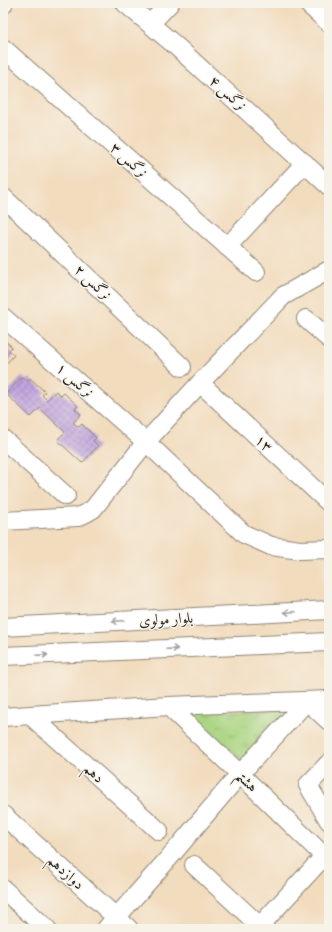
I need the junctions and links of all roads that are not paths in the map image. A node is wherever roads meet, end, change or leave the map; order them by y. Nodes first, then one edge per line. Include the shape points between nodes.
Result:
1 (125, 3) edge
2 (170, 3) edge
3 (307, 3) edge
4 (329, 23) edge
5 (150, 24) junction
6 (3, 48) edge
7 (305, 163) junction
8 (329, 186) edge
9 (3, 197) edge
10 (227, 246) junction
11 (329, 270) edge
12 (256, 272) dead end
13 (3, 317) edge
14 (306, 319) dead end
15 (329, 340) edge
16 (182, 367) dead end
17 (200, 383) junction
18 (146, 442) junction
19 (6, 447) edge
20 (66, 496) dead end
21 (329, 503) edge
22 (3, 521) edge
23 (329, 549) edge
24 (329, 610) edge
25 (85, 623) junction
26 (3, 627) edge
27 (329, 642) edge
28 (87, 653) junction
29 (3, 656) edge
30 (329, 700) edge
31 (307, 701) junction
32 (168, 706) junction
33 (30, 715) junction
34 (3, 717) edge
35 (329, 722) edge
36 (329, 763) edge
37 (240, 774) junction
38 (3, 815) edge
39 (329, 821) edge
40 (159, 831) dead end
41 (327, 854) edge
42 (194, 865) dead end
43 (3, 889) edge
44 (117, 925) edge
45 (260, 928) edge
46 (47, 929) edge

1 - 5 street, نرگس ۴
2 - 5 street
3 - 4 street
5 - 7 street, نرگس ۴
6 - 10 street, نرگس ۳
7 - 8 street, نرگس ۴
7 - 10 street
9 - 16 street, نرگس ۲
10 - 12 street, نرگس ۳
11 - 17 street via 283,296
13 - 18 street, نرگس ۱
14 - 15 street
17 - 18 street
17 - 21 street, ۱۳
18 - 22 street via 93,509 86,513 78,516
18 - 23 street, نرگس ۱ via 244,534 271,546 300,550
19 - 20 street
24 -> 25 street, بلوار مولوی
25 - 26 street, بلوار مولوی
25 - 28 street
28 -> 27 street, بلوار مولوی
29 -> 28 street, بلوار مولوی
30 - 31 street
31 - 32 street
31 - 35 street
31 - 37 street
32 - 33 street
32 - 37 street, هشتم
33 - 34 street
33 - 40 street, دهم
36 - 39 street via 308,785
37 - 41 street, هشتم
37 - 44 street via 168,859
38 - 44 street, دوازدهم
41 - 45 street
42 - 45 street
43 - 46 street

